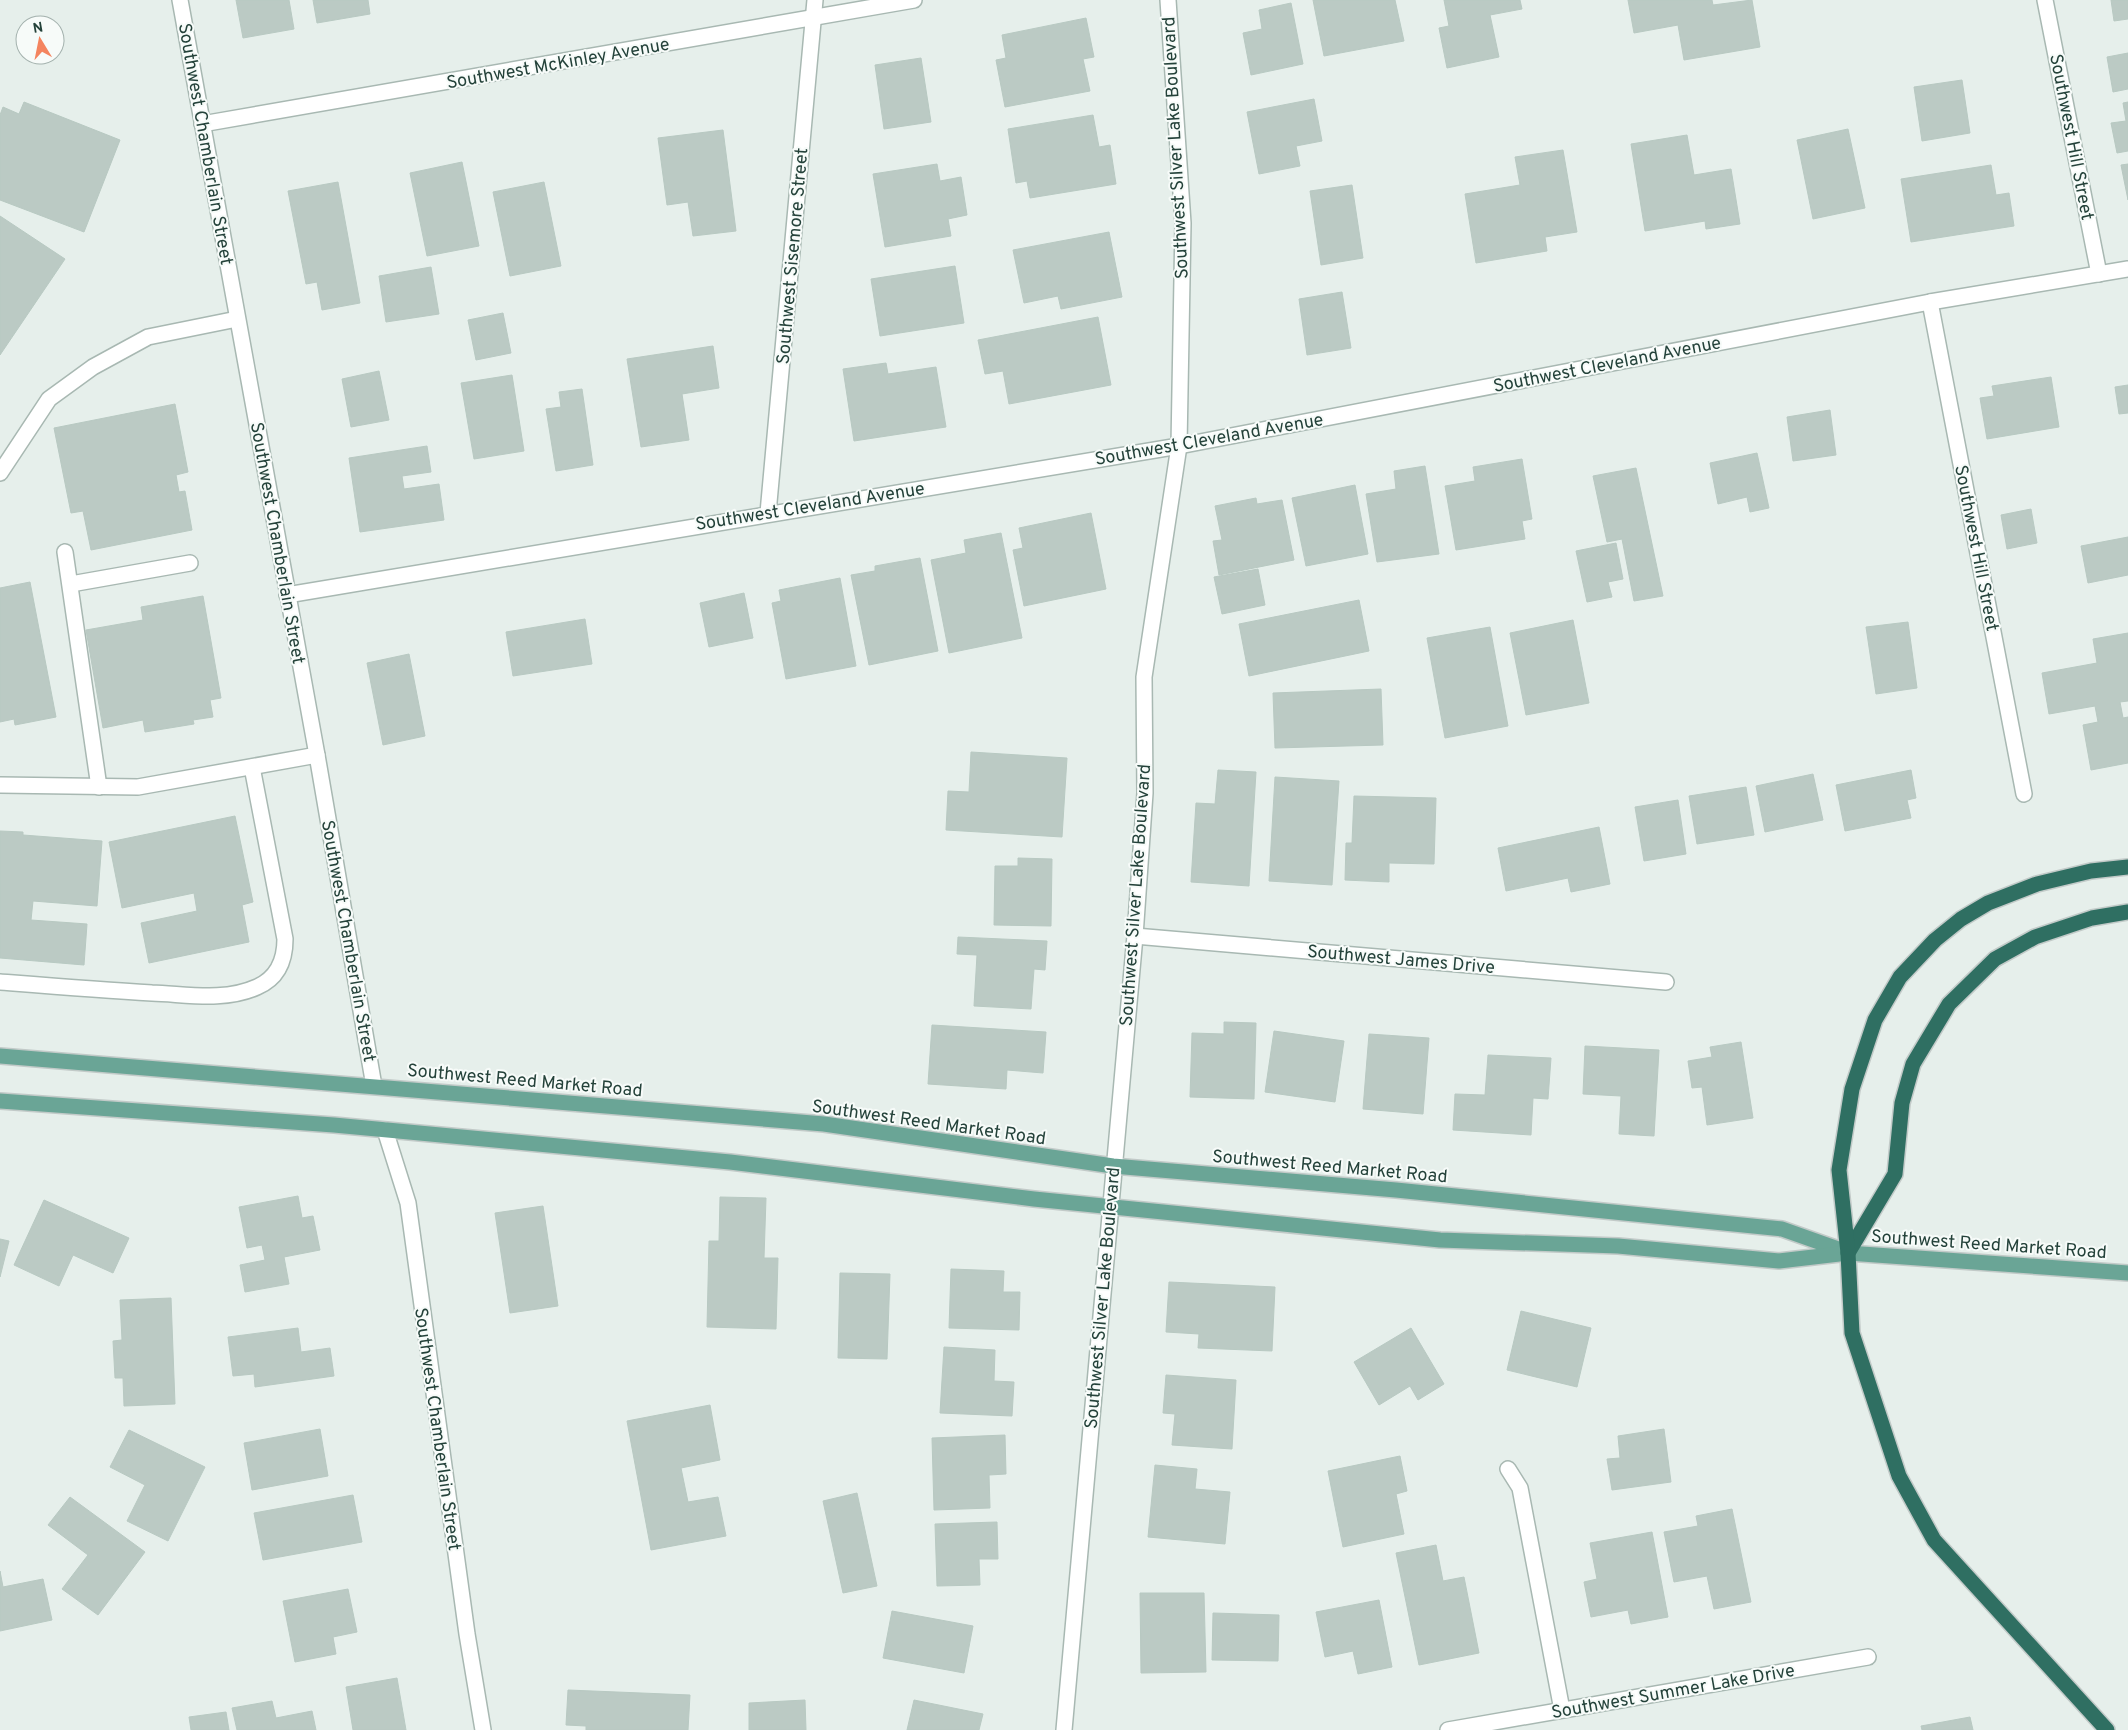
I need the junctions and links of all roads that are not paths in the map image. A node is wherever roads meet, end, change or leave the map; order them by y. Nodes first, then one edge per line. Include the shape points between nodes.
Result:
1 (180, 0) edge
2 (815, 0) edge
3 (914, 0) edge
4 (1168, 0) edge
5 (2045, 0) edge
6 (813, 19) junction
7 (202, 124) junction
8 (2128, 269) edge
9 (2099, 274) junction
10 (1930, 302) junction
11 (238, 319) junction
12 (1179, 446) junction
13 (0, 473) edge
14 (768, 513) junction
15 (65, 552) dead end
16 (190, 563) dead end
17 (71, 584) junction
18 (287, 595) junction
19 (317, 755) junction
20 (252, 766) junction
21 (0, 785) edge
22 (99, 787) junction
23 (2024, 794) dead end
24 (2128, 867) edge
25 (2128, 912) edge
26 (1136, 936) junction
27 (0, 982) edge
28 (1666, 982) dead end
29 (0, 1056) edge
30 (374, 1086) junction
31 (0, 1101) edge
32 (385, 1130) junction
33 (1114, 1166) junction
34 (1111, 1207) junction
35 (1848, 1253) junction
36 (2128, 1273) edge
37 (1508, 1469) dead end
38 (1868, 1657) dead end
39 (1562, 1710) junction
40 (483, 1730) edge
41 (1064, 1730) edge
42 (1448, 1730) edge
43 (2107, 1730) edge

1 - 7 street, Southwest Chamberlain Street
2 - 6 street, Southwest Sisemore Street
3 - 6 street, Southwest McKinley Avenue
4 - 12 street, Southwest Silver Lake Boulevard via 1182,223
5 - 9 street, Southwest Hill Street
6 - 7 street, Southwest McKinley Avenue
6 - 14 street, Southwest Sisemore Street
7 - 11 street, Southwest Chamberlain Street
8 - 9 street, Southwest Cleveland Avenue
9 - 10 street, Southwest Cleveland Avenue
10 - 12 street, Southwest Cleveland Avenue
10 - 23 street, Southwest Hill Street
11 - 13 street via 148,338 93,367 49,399
11 - 18 street, Southwest Chamberlain Street
12 - 14 street, Southwest Cleveland Avenue
12 - 26 street, Southwest Silver Lake Boulevard via 1144,677 1145,793
14 - 18 street, Southwest Cleveland Avenue
15 - 17 street
16 - 17 street
17 - 22 street
18 - 19 street, Southwest Chamberlain Street
19 - 20 street
19 - 30 street, Southwest Chamberlain Street
20 - 22 street via 138,787
20 - 27 street via 285,939 285,957 279,970 258,987 223,996
21 - 22 street
24 - 35 highway via 2091,871 2037,884 1988,903 1935,940 1900,977 1875,1020 1852,1089 1838,1170
25 - 35 highway via 2092,918 2035,937 1995,959 1949,1004 1914,1064 1902,1103 1895,1174
26 - 28 street, Southwest James Drive
26 - 33 street, Southwest Silver Lake Boulevard
29 - 30 main road, Southwest Reed Market Road
30 - 33 main road, Southwest Reed Market Road via 824,1124
31 - 32 main road, Southwest Reed Market Road
32 - 34 main road, Southwest Reed Market Road via 730,1162
32 - 40 street, Southwest Chamberlain Street via 408,1203
33 - 34 street, Southwest Silver Lake Boulevard
33 - 35 main road, Southwest Reed Market Road via 1396,1190 1782,1229
34 - 35 main road, Southwest Reed Market Road via 1440,1240 1618,1246 1779,1262
34 - 41 street, Southwest Silver Lake Boulevard
35 - 36 main road, Southwest Reed Market Road
35 - 43 highway via 1852,1333 1899,1476 1934,1540
37 - 39 street via 1520,1488
38 - 39 street, Southwest Summer Lake Drive
39 - 42 street, Southwest Summer Lake Drive

